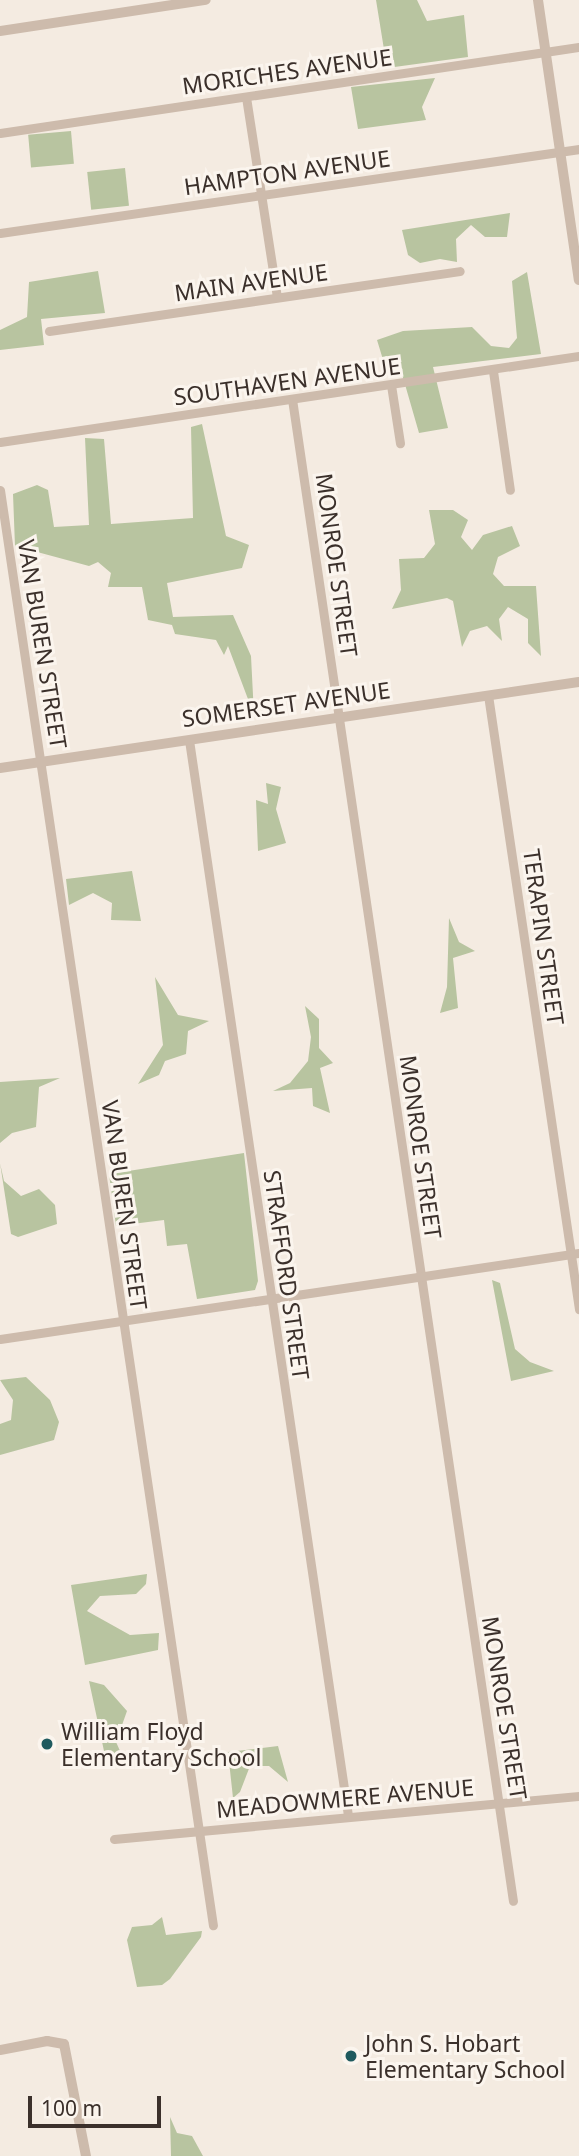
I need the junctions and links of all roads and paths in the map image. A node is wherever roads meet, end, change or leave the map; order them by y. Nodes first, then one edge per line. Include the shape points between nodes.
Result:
1 (206, 0) edge
2 (538, 0) edge
3 (0, 30) edge
4 (579, 47) edge
5 (546, 52) junction
6 (247, 97) junction
7 (0, 133) edge
8 (579, 149) edge
9 (560, 151) junction
10 (261, 195) junction
11 (0, 233) edge
12 (577, 254) edge
13 (460, 271) dead end
14 (579, 280) edge
15 (277, 298) junction
16 (49, 331) dead end
17 (579, 356) edge
18 (493, 370) junction
19 (391, 385) junction
20 (292, 399) junction
21 (0, 442) edge
22 (400, 443) dead end
23 (0, 490) edge
24 (510, 490) dead end
25 (579, 682) edge
26 (488, 695) junction
27 (340, 718) junction
28 (189, 740) junction
29 (41, 762) junction
30 (0, 768) edge
31 (575, 1253) edge
32 (421, 1277) junction
33 (271, 1298) junction
34 (579, 1309) edge
35 (123, 1323) junction
36 (0, 1339) edge
37 (579, 1796) edge
38 (500, 1803) junction
39 (348, 1816) junction
40 (198, 1832) junction
41 (114, 1839) dead end
42 (513, 1901) dead end
43 (213, 1925) dead end
44 (0, 2050) edge
45 (86, 2156) edge

1 - 3 street
2 - 5 street
4 - 5 street, MORICHES AVENUE
5 - 6 street, MORICHES AVENUE
5 - 9 street
6 - 7 street, MORICHES AVENUE
6 - 10 street
8 - 9 street, HAMPTON AVENUE
9 - 10 street, HAMPTON AVENUE
9 - 12 street
10 - 11 street, HAMPTON AVENUE
10 - 15 street
12 - 14 street
13 - 15 street, MAIN AVENUE
15 - 16 street, MAIN AVENUE
17 - 18 street, SOUTHAVEN AVENUE
18 - 19 street, SOUTHAVEN AVENUE
18 - 24 street
19 - 20 street, SOUTHAVEN AVENUE
19 - 22 street
20 - 21 street, SOUTHAVEN AVENUE
20 - 27 street, MONROE STREET
23 - 29 street, VAN BUREN STREET
25 - 26 street, SOMERSET AVENUE
26 - 27 street, SOMERSET AVENUE
26 - 31 street, TERAPIN STREET
27 - 28 street, SOMERSET AVENUE
27 - 32 street, MONROE STREET
28 - 29 street, SOMERSET AVENUE
28 - 33 street, STRAFFORD STREET
29 - 30 street, SOMERSET AVENUE
29 - 35 street, VAN BUREN STREET
31 - 32 street
31 - 34 street, TERAPIN STREET
32 - 33 street
32 - 38 street, MONROE STREET
33 - 35 street
33 - 39 street, STRAFFORD STREET
35 - 36 street
35 - 40 street, VAN BUREN STREET
37 - 38 street, MEADOWMERE AVENUE
38 - 39 street, MEADOWMERE AVENUE
38 - 42 street, MONROE STREET
39 - 40 street, MEADOWMERE AVENUE
40 - 41 street, MEADOWMERE AVENUE
40 - 43 street, VAN BUREN STREET
44 - 45 street via 58,2041 68,2054

